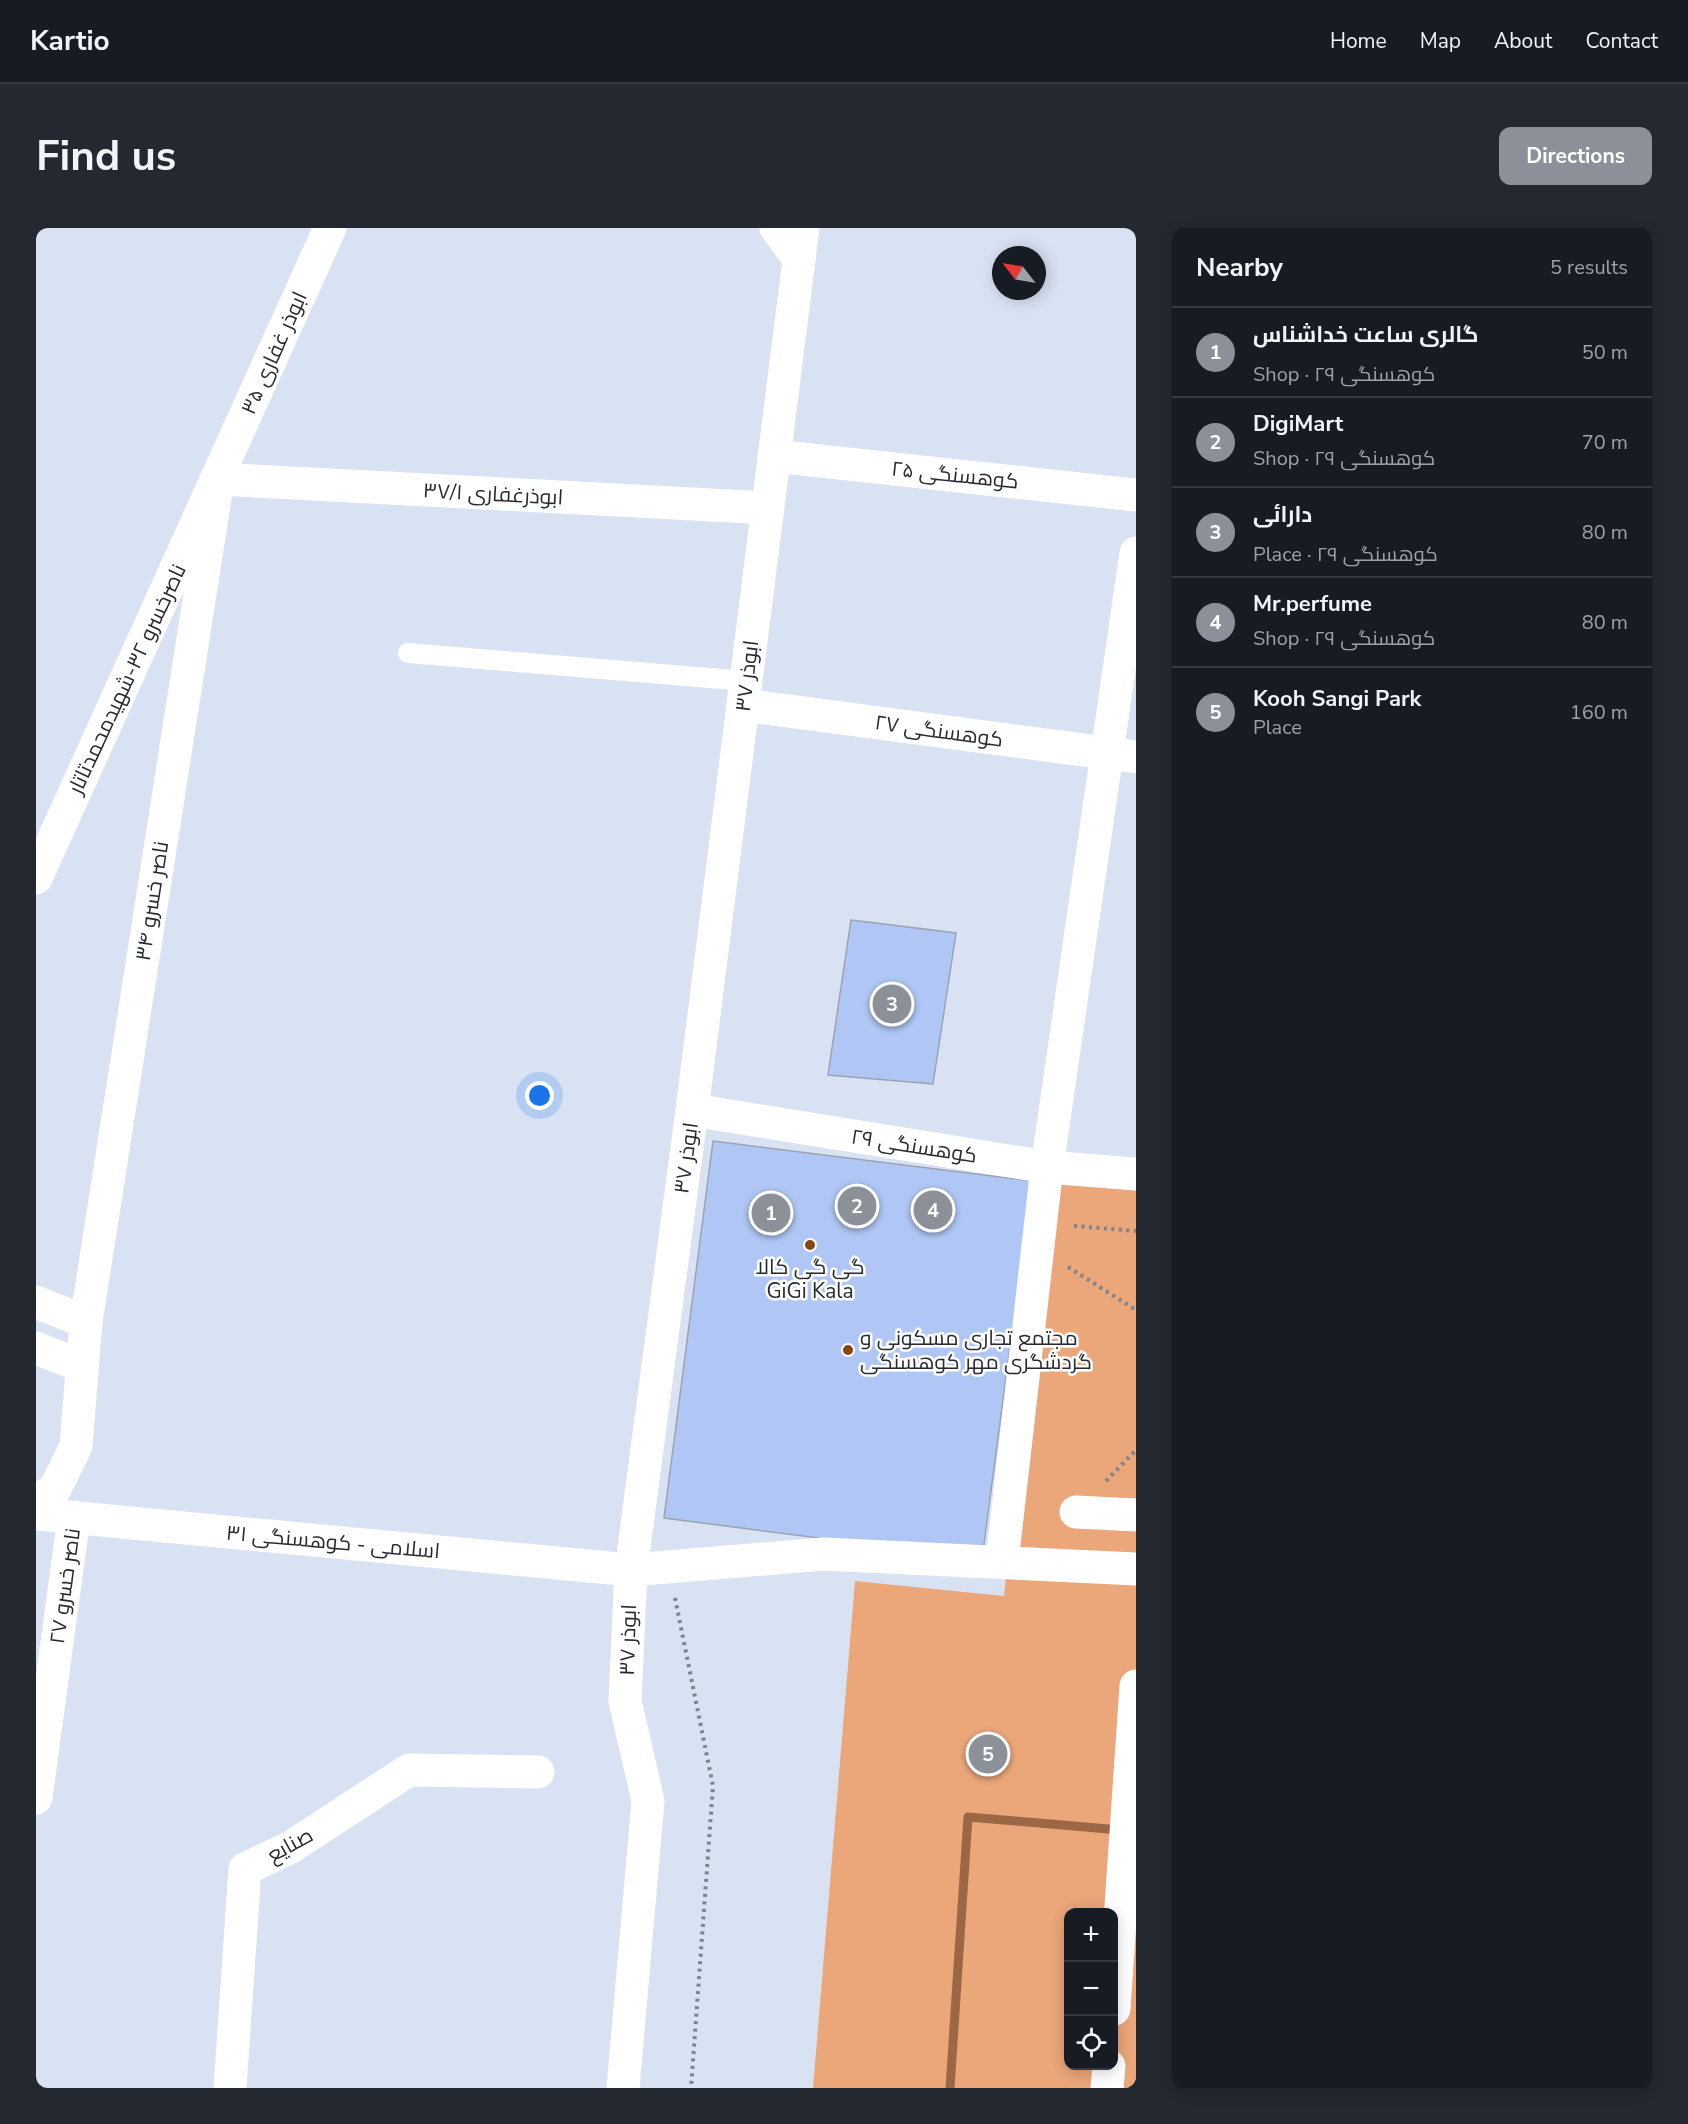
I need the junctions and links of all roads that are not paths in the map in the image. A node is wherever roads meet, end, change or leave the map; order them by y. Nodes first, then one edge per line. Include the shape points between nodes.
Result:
1 (330, 228) edge
2 (776, 228) edge
3 (801, 243) edge
4 (774, 456) junction
5 (218, 479) junction
6 (1136, 495) edge
7 (768, 508) junction
8 (1136, 553) edge
9 (408, 653) dead end
10 (745, 693) junction
11 (1122, 755) edge
12 (36, 878) edge
13 (692, 1110) junction
14 (1047, 1167) junction
15 (1136, 1174) edge
16 (36, 1302) edge
17 (86, 1322) junction
18 (36, 1348) edge
19 (81, 1366) junction
20 (36, 1502) edge
21 (1076, 1512) dead end
22 (36, 1514) edge
23 (1136, 1515) edge
24 (74, 1517) junction
25 (1002, 1563) junction
26 (1136, 1569) edge
27 (631, 1570) junction
28 (1136, 1686) edge
29 (538, 1772) dead end
30 (36, 1798) edge
31 (1116, 1962) edge
32 (1109, 2070) edge
33 (230, 2088) edge
34 (623, 2088) edge
35 (1107, 2088) edge

1 - 5 street, ابوذر غفاری ۳۵
2 - 3 street
3 - 4 street, ابوذر ۳۷
4 - 6 street, کوهسنگی ۲۵
4 - 7 street, ابوذر ۳۷
5 - 7 street, ابوذرغفاری ۳۷/۱
5 - 12 street, ناصرخسرو ۳۲-شهیدمحمدتاتار
5 - 17 street, ناصر خسرو ۳۴
7 - 10 street, ابوذر ۳۷
8 - 11 street
9 - 10 lane
10 - 11 street, کوهسنگی ۲۷
10 - 13 street, ابوذر ۳۷
11 - 14 street
13 - 14 street, کوهسنگی ۲۹
13 - 27 street, ابوذر ۳۷
14 - 15 street, کوهسنگی ۲۹
14 - 25 street
16 - 17 street
17 - 19 street, ناصر خسرو ۳۴
18 - 19 street
19 - 20 street, ناصر خسرو ۳۴ via 76,1446 55,1489
21 - 23 street
22 - 24 street, اسلامی - کوهسنگی ۳۱
24 - 27 street, اسلامی - کوهسنگی ۳۱
24 - 30 street, ناصر خسرو ۲۷
25 - 26 street, اسلامی - کوهسنگی ۳۱
25 - 27 street, اسلامی - کوهسنگی ۳۱ via 823,1554
27 - 34 street, ابوذر ۳۷ via 625,1701 648,1801
28 - 31 street
29 - 33 street, صنایع via 409,1770 291,1847 245,1869
32 - 35 street

